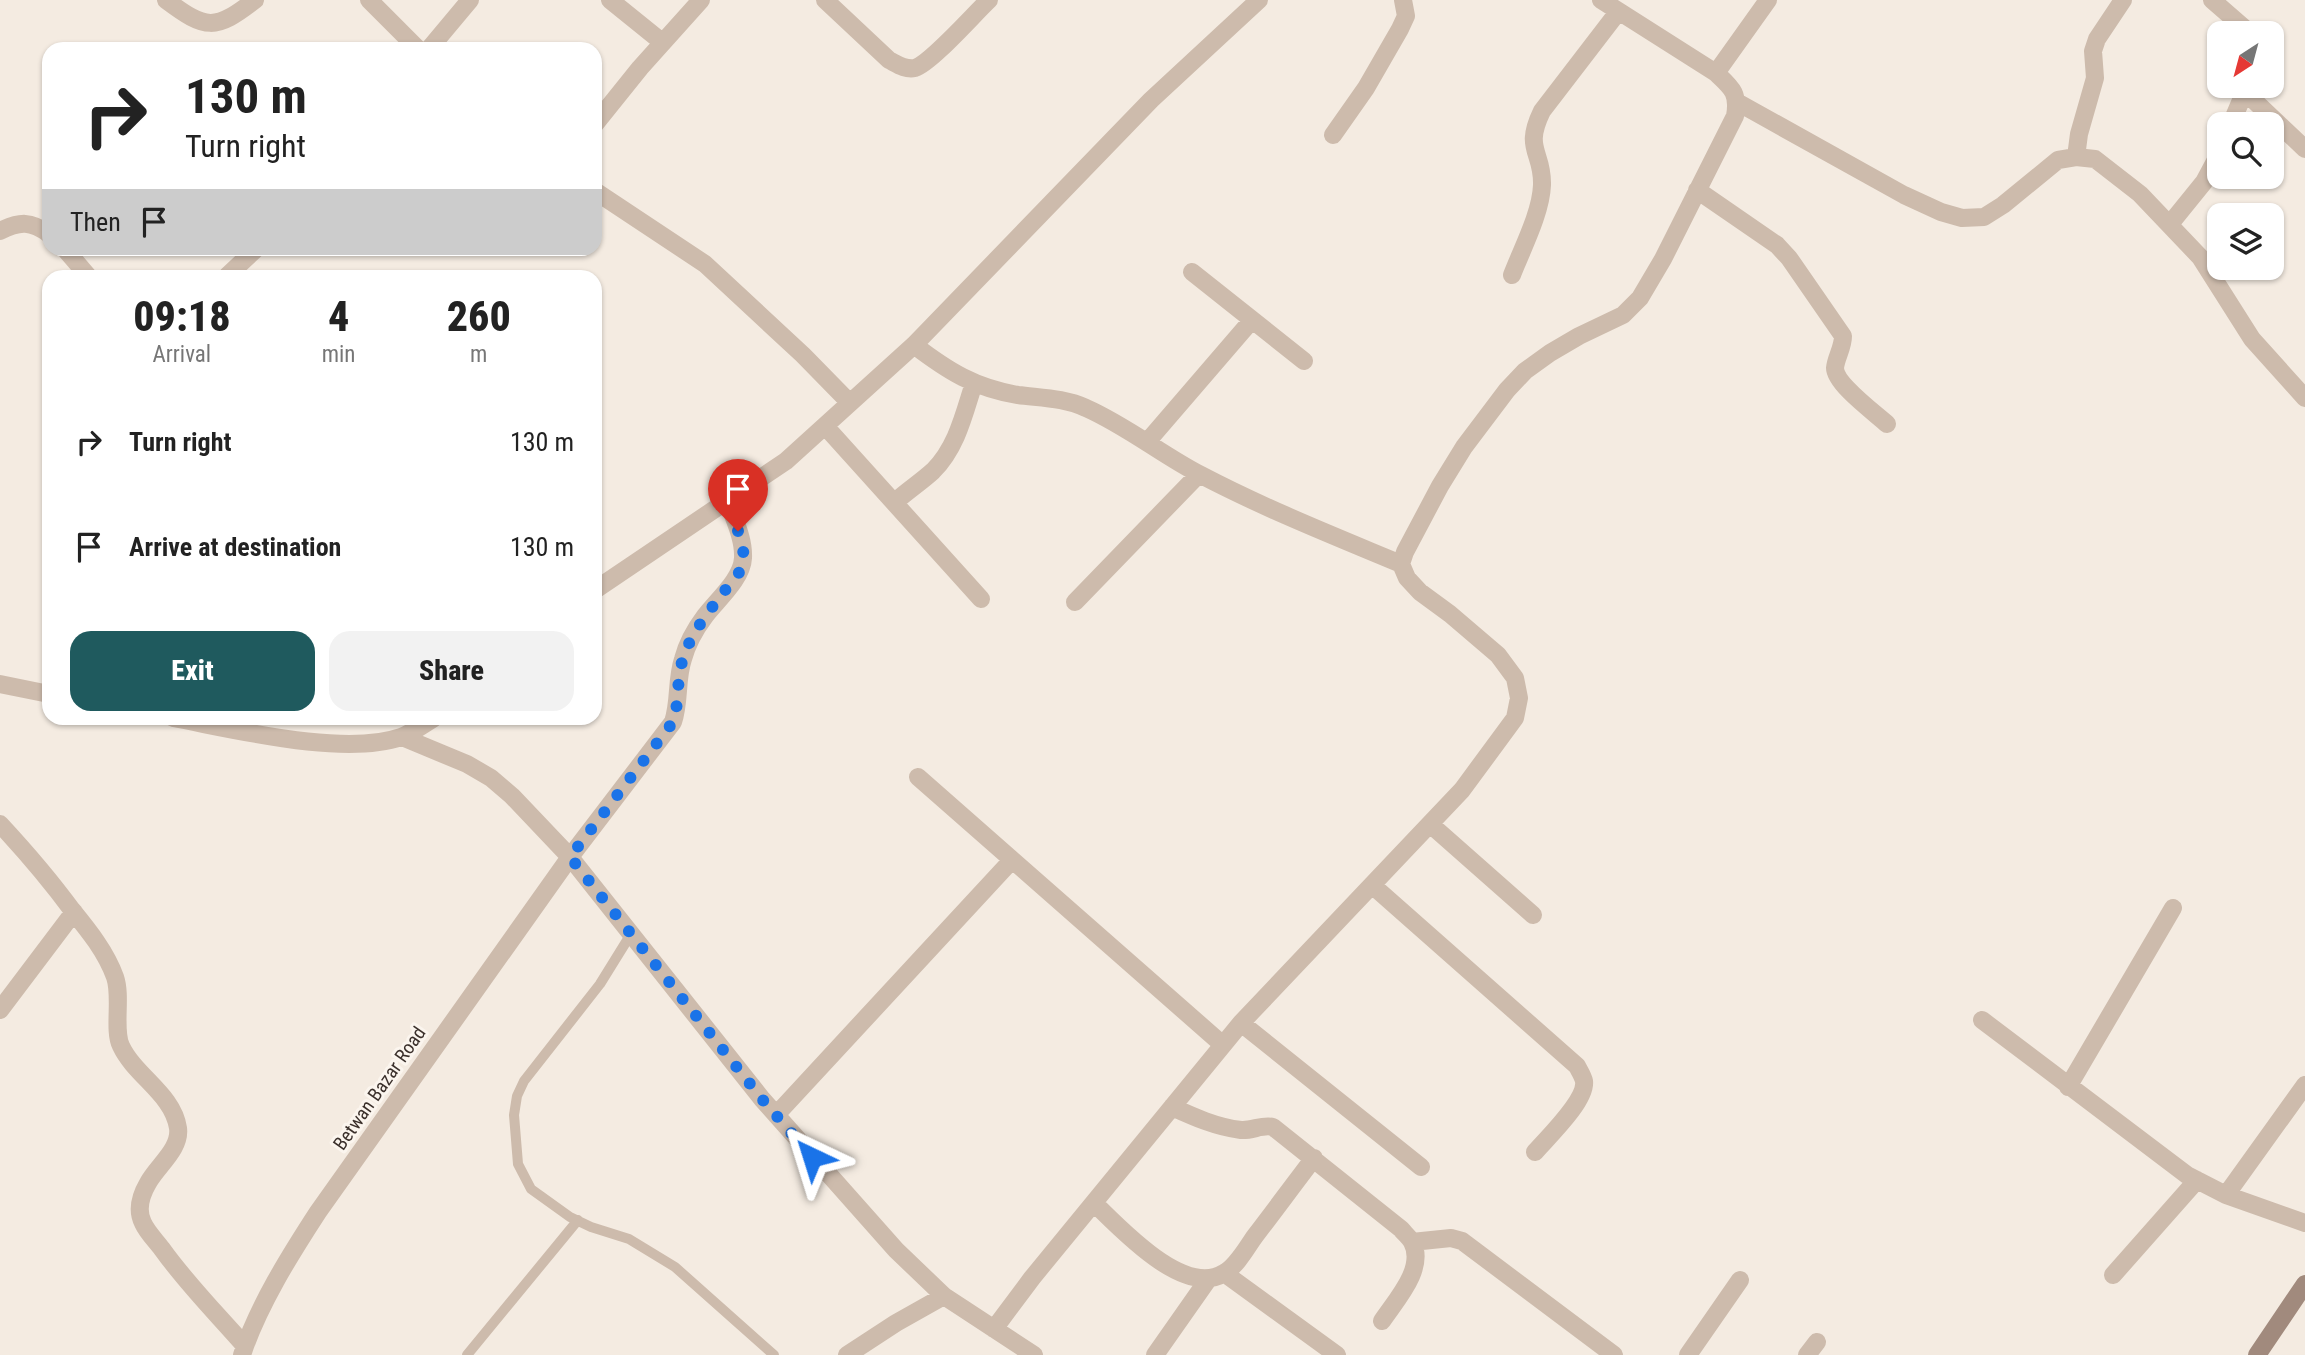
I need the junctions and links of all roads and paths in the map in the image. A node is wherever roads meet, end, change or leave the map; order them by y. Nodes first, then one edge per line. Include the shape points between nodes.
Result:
1 (166, 0) edge
2 (255, 0) edge
3 (369, 0) edge
4 (470, 0) edge
5 (610, 0) edge
6 (701, 0) edge
7 (824, 0) edge
8 (989, 0) edge
9 (1259, 0) edge
10 (1403, 0) edge
11 (1601, 0) edge
12 (1768, 0) edge
13 (2123, 0) edge
14 (2212, 0) edge
15 (1618, 12) junction
16 (2236, 21) edge
17 (411, 42) edge
18 (435, 42) edge
19 (662, 42) junction
20 (1716, 73) junction
21 (2255, 98) edge
22 (1737, 102) junction
23 (602, 115) edge
24 (1333, 135) dead end
25 (2305, 149) edge
26 (2076, 157) junction
27 (2207, 176) edge
28 (1697, 190) junction
29 (602, 196) edge
30 (2170, 224) junction
31 (42, 229) edge
32 (0, 231) edge
33 (71, 256) edge
34 (248, 256) edge
35 (83, 270) edge
36 (233, 270) edge
37 (1192, 272) dead end
38 (1512, 275) dead end
39 (1252, 320) junction
40 (914, 345) junction
41 (1304, 361) dead end
42 (974, 383) junction
43 (2305, 398) edge
44 (850, 403) junction
45 (1887, 424) dead end
46 (825, 426) junction
47 (1147, 442) junction
48 (1199, 474) junction
49 (728, 502) junction
50 (895, 502) junction
51 (1401, 565) junction
52 (602, 585) edge
53 (982, 599) dead end
54 (1075, 602) dead end
55 (0, 684) edge
56 (42, 693) edge
57 (214, 725) edge
58 (422, 725) edge
59 (402, 737) junction
60 (918, 777) dead end
61 (0, 824) edge
62 (1430, 824) junction
63 (570, 857) junction
64 (1012, 860) junction
65 (1372, 885) junction
66 (2173, 908) dead end
67 (74, 912) junction
68 (1533, 915) dead end
69 (631, 934) junction
70 (0, 1010) edge
71 (1982, 1020) dead end
72 (1241, 1023) junction
73 (1223, 1045) junction
74 (2305, 1084) edge
75 (2068, 1087) junction
76 (1172, 1107) junction
77 (776, 1115) junction
78 (1535, 1152) dead end
79 (1314, 1158) junction
80 (1421, 1167) dead end
81 (2197, 1180) junction
82 (2226, 1195) junction
83 (1094, 1203) junction
84 (578, 1220) junction
85 (2305, 1223) edge
86 (1412, 1242) junction
87 (2113, 1275) dead end
88 (1217, 1276) junction
89 (1740, 1280) dead end
90 (2305, 1283) edge
91 (944, 1296) junction
92 (1382, 1321) dead end
93 (994, 1329) junction
94 (244, 1350) edge
95 (467, 1355) edge
96 (774, 1355) edge
97 (847, 1355) edge
98 (1034, 1355) edge
99 (1155, 1355) edge
100 (1337, 1355) edge
101 (1614, 1355) edge
102 (1688, 1355) edge
103 (2257, 1355) edge

1 - 2 street via 203,23 218,23
3 - 17 street
4 - 18 street
5 - 19 street
6 - 19 street
7 - 8 street via 889,60 914,68 927,61
9 - 40 street via 1151,100
10 - 24 street via 1405,16 1400,29
11 - 15 street
12 - 20 street
13 - 26 street via 2093,51 2095,78
14 - 16 street
15 - 20 street
15 - 38 street via 1534,128 1532,141 1542,187
19 - 23 street
20 - 22 street via 1732,88
21 - 25 street
22 - 26 street via 1904,195 1962,218 1984,217 2058,160
22 - 28 street via 1735,117
26 - 30 street via 2095,159 2119,176
27 - 30 street
28 - 45 street via 1789,258 1843,336 1835,374
28 - 51 street via 1640,298 1623,315 1550,353 1507,390 1440,486
29 - 44 street via 705,264
30 - 43 street via 2200,257 2252,339
31 - 32 street via 24,222
33 - 35 street
34 - 36 street
37 - 39 street
39 - 41 street
39 - 47 street
40 - 42 street
40 - 44 street
42 - 47 street via 1083,406
42 - 50 street via 947,453
44 - 46 street
46 - 49 street
46 - 50 street
47 - 48 street
48 - 51 street
48 - 54 street
49 - 52 street
49 - 63 street, Betwan Bazar Road via 743,562 703,619 682,659 673,722
50 - 53 street
51 - 62 street via 1420,592 1498,655 1515,678 1519,698 1515,718 1501,739
55 - 56 street
57 - 59 street via 321,743
58 - 59 street
59 - 63 street via 491,778
60 - 64 street
61 - 67 street
62 - 65 street
62 - 68 street
63 - 69 street
63 - 94 street, Betwan Bazar Road via 318,1212 295,1247
64 - 73 street
64 - 77 street
65 - 72 street
65 - 78 street via 1577,1066 1584,1080 1583,1092
66 - 75 street
67 - 70 street
67 - 94 street via 108,960 116,980 119,1042 175,1117 178,1132 172,1150 141,1196 143,1223
69 - 77 street
69 - 84 lane via 517,1096 514,1115 523,1177 531,1189
71 - 75 street
72 - 73 street
72 - 80 street
73 - 76 street
74 - 82 street
75 - 81 street
76 - 79 street via 1240,1130 1273,1127
76 - 83 street
77 - 91 street via 896,1250
79 - 86 street
79 - 88 street via 1242,1254
81 - 82 street
81 - 87 street
82 - 85 street
83 - 88 street via 1167,1266 1189,1277
83 - 93 street
84 - 95 lane
84 - 96 lane via 629,1239 675,1267
86 - 92 street via 1413,1270
86 - 101 street via 1462,1241
88 - 99 street
88 - 100 street
89 - 102 street
90 - 103 main road
91 - 93 street
91 - 97 street
93 - 98 street

